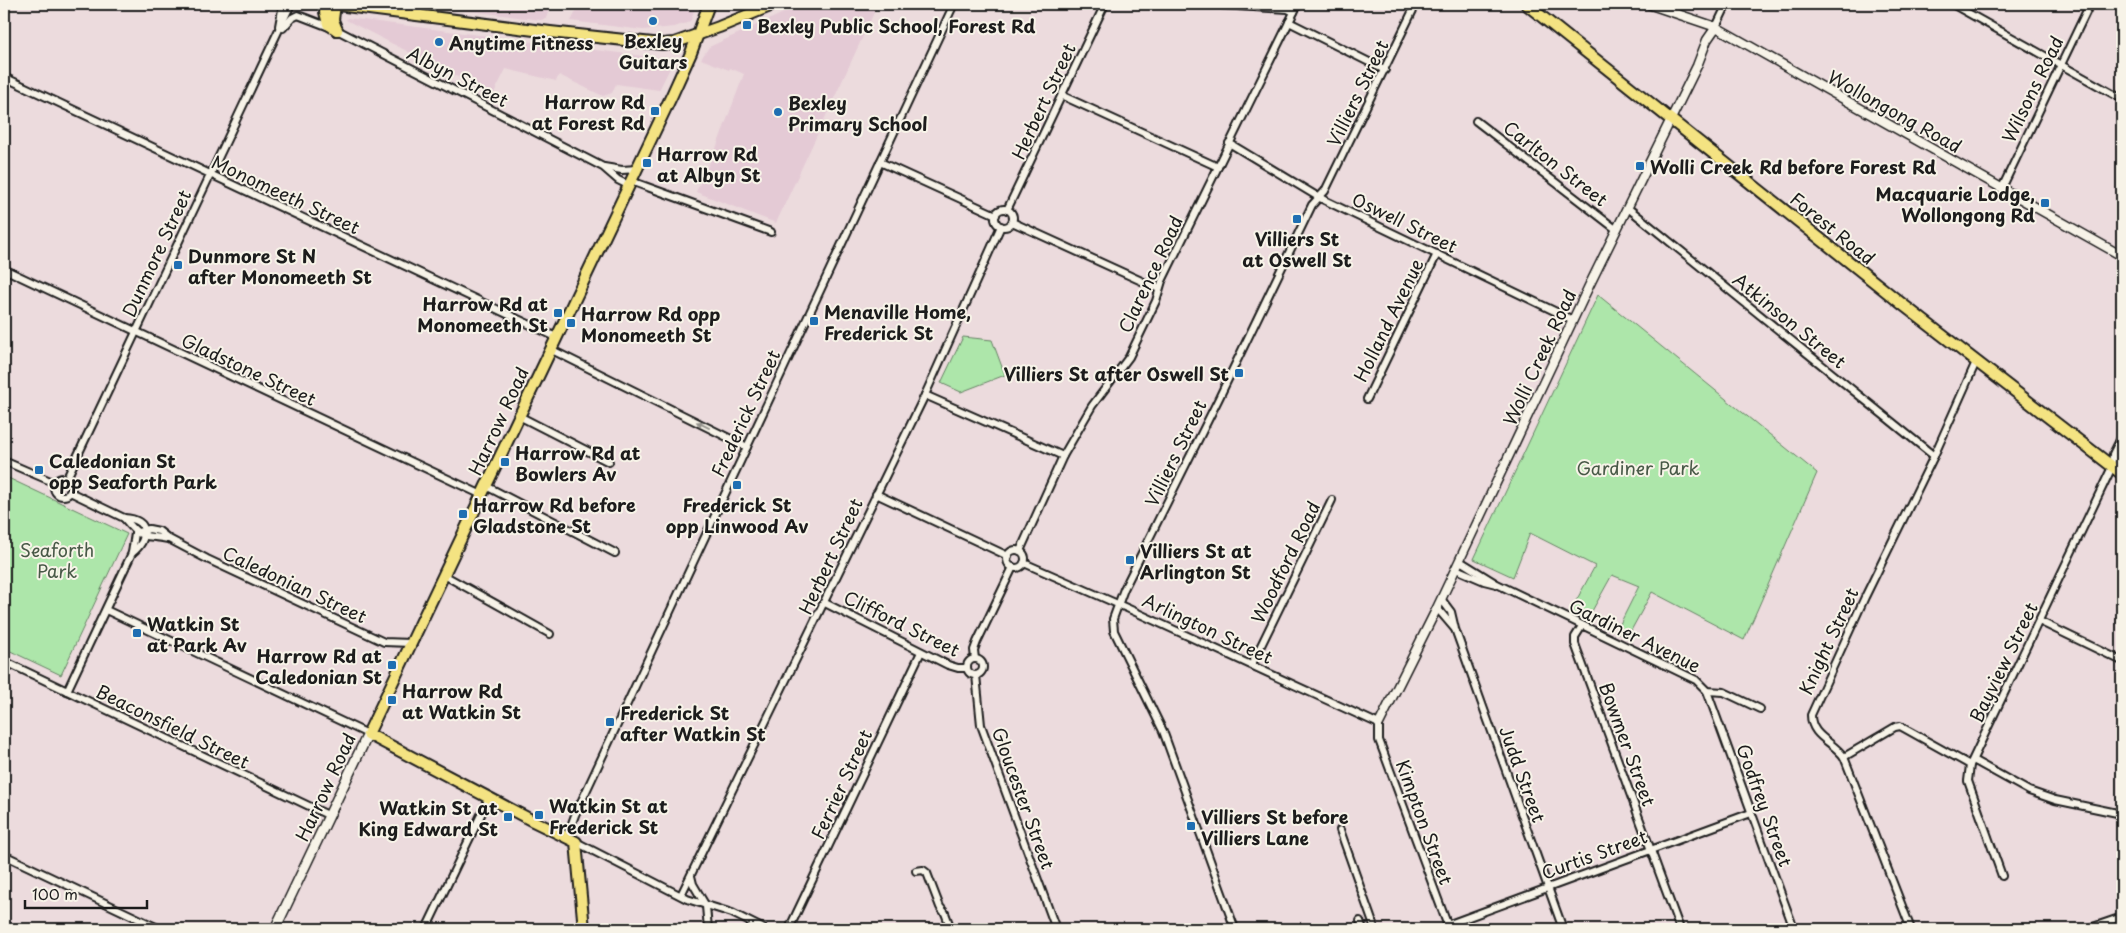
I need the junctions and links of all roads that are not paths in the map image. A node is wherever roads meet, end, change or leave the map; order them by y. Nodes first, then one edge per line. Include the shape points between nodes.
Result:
1 (283, 4) edge
2 (291, 4) edge
3 (330, 4) edge
4 (422, 4) edge
5 (709, 4) edge
6 (776, 4) edge
7 (954, 4) edge
8 (1105, 4) edge
9 (1204, 4) edge
10 (1298, 4) edge
11 (1416, 4) edge
12 (1526, 4) edge
13 (1648, 4) edge
14 (1727, 4) edge
15 (1952, 4) edge
16 (2090, 4) edge
17 (399, 8) edge
18 (1294, 12) junction
19 (298, 15) joint
20 (417, 15) junction
21 (1289, 22) junction
22 (1716, 27) junction
23 (336, 30) junction
24 (698, 34) junction
25 (273, 41) junction
26 (2061, 64) junction
27 (1385, 70) junction
28 (4, 77) edge
29 (1063, 96) junction
30 (2122, 99) edge
31 (1671, 119) junction
32 (1476, 121) dead end
33 (1229, 142) junction
34 (880, 162) junction
35 (602, 167) junction
36 (1218, 167) junction
37 (636, 168) junction
38 (210, 175) junction
39 (630, 183) junction
40 (2002, 188) junction
41 (1320, 198) junction
42 (1628, 208) junction
43 (1007, 210) junction
44 (996, 215) junction
45 (1012, 222) junction
46 (1001, 226) junction
47 (1617, 230) junction
48 (772, 232) dead end
49 (1437, 254) junction
50 (2122, 256) edge
51 (4, 269) edge
52 (1159, 289) junction
53 (1573, 320) junction
54 (136, 332) junction
55 (556, 337) junction
56 (550, 349) junction
57 (1976, 362) junction
58 (925, 395) junction
59 (1367, 399) dead end
60 (519, 416) junction
61 (2122, 436) edge
62 (747, 446) junction
63 (1063, 456) junction
64 (1934, 456) junction
65 (4, 461) edge
66 (609, 462) dead end
67 (2112, 467) junction
68 (2122, 474) edge
69 (67, 478) junction
70 (54, 483) junction
71 (484, 490) junction
72 (70, 492) junction
73 (876, 494) junction
74 (1332, 500) dead end
75 (124, 518) junction
76 (135, 533) junction
77 (145, 534) junction
78 (1020, 551) junction
79 (132, 553) junction
80 (615, 554) dead end
81 (1008, 556) junction
82 (1460, 561) junction
83 (1024, 563) junction
84 (1013, 567) junction
85 (1456, 569) junction
86 (444, 575) junction
87 (1497, 584) junction
88 (1442, 600) junction
89 (825, 603) junction
90 (1118, 603) junction
91 (1438, 608) junction
92 (106, 610) junction
93 (2039, 621) junction
94 (1582, 626) junction
95 (1454, 629) junction
96 (550, 634) dead end
97 (411, 643) junction
98 (921, 652) junction
99 (975, 659) junction
100 (4, 661) edge
101 (2122, 661) edge
102 (1252, 664) junction
103 (967, 668) junction
104 (976, 675) junction
105 (67, 691) junction
106 (1707, 691) junction
107 (1760, 709) dead end
108 (1379, 724) junction
109 (368, 734) junction
110 (1844, 757) junction
111 (1971, 763) junction
112 (489, 798) junction
113 (1751, 813) junction
114 (2122, 814) edge
115 (330, 816) junction
116 (1340, 830) dead end
117 (571, 839) junction
118 (1650, 849) junction
119 (4, 855) edge
120 (916, 871) dead end
121 (690, 876) junction
122 (2002, 876) dead end
123 (1547, 887) junction
124 (681, 895) junction
125 (706, 906) junction
126 (2122, 917) edge
127 (1360, 921) dead end
128 (1448, 927) edge
129 (160, 929) edge
130 (275, 929) edge
131 (426, 929) edge
132 (584, 929) edge
133 (708, 929) edge
134 (764, 929) edge
135 (789, 929) edge
136 (951, 929) edge
137 (1056, 929) edge
138 (1235, 929) edge
139 (1363, 929) edge
140 (1375, 929) edge
141 (1563, 929) edge
142 (1680, 929) edge
143 (1794, 929) edge
144 (1911, 929) edge
145 (2087, 929) edge

1 - 25 street, Dunmore Street
2 - 25 street, Dunmore Street
3 - 17 main road
3 - 23 main road
4 - 20 street
5 - 24 main road, Harrow Road
6 - 24 main road
7 - 34 street, Frederick Street
8 - 29 street, Herbert Street
9 - 18 street
10 - 18 street, Clarence Road
11 - 27 street, Villiers Street
12 - 31 main road, Forest Road
13 - 22 street, Wollongong Road
14 - 22 street, Wolli Creek Road
15 - 26 street
16 - 26 street, Wilsons Road
17 - 20 main road
18 - 21 street, Clarence Road
19 - 23 street, Albyn Street
19 - 25 street, Dunmore Street
20 - 24 main road via 651,44 674,43
21 - 27 street
21 - 33 street, Clarence Road
22 - 31 street, Wolli Creek Road
22 - 40 street, Wollongong Road
23 - 35 street, Albyn Street
24 - 37 main road, Harrow Road
25 - 38 street, Dunmore Street
26 - 30 street
26 - 40 street, Wilsons Road
27 - 41 street, Villiers Street
28 - 38 street, Monomeeth Street
29 - 36 street
29 - 43 street, Herbert Street
31 - 42 street, Wolli Creek Road
31 - 57 main road, Forest Road
32 - 47 street, Carlton Street
33 - 36 street, Clarence Road
33 - 41 street, Oswell Street
34 - 44 street
34 - 62 street, Frederick Street
35 - 37 street, Albyn Street
35 - 39 street, Albyn Street via 618,180
36 - 52 street, Clarence Road
37 - 39 main road, Harrow Road
38 - 54 street, Dunmore Street
38 - 55 street, Monomeeth Street
39 - 48 street, Albyn Street
39 - 55 main road, Harrow Road
40 - 50 street, Wollongong Road
41 - 49 street, Oswell Street
41 - 90 street, Villiers Street via 1312,205
42 - 47 street, Wolli Creek Road
42 - 64 street, Atkinson Street
43 - 44 street
43 - 45 street via 1012,215
44 - 46 street via 996,222
45 - 46 street
45 - 52 street
46 - 58 street, Herbert Street
47 - 53 street, Wolli Creek Road
49 - 53 street, Oswell Street
49 - 59 street, Holland Avenue
51 - 54 street, Gladstone Street
52 - 63 street, Clarence Road via 1129,357 1092,406
53 - 82 street, Wolli Creek Road
54 - 69 street, Dunmore Street
54 - 71 street, Gladstone Street
55 - 56 main road, Harrow Road
56 - 60 main road, Harrow Road
62 -> 56 street
57 - 64 street, Knight Street
57 - 67 main road, Forest Road
58 - 63 street
58 - 73 street, Herbert Street
60 - 66 street
60 - 71 main road, Harrow Road
61 - 67 street, Bayview Street via 2113,454
62 - 117 street, Frederick Street via 575,816
63 - 78 street, Clarence Road
64 - 110 street, Knight Street via 1811,715 1818,734
65 - 70 street
67 - 68 main road, Forest Road
67 - 93 street, Bayview Street
69 - 70 street
69 - 72 street via 72,484
70 - 72 street via 59,495
71 - 80 street, Gladstone Street
71 - 86 main road, Harrow Road
72 - 75 street, Caledonian Street
73 - 81 street
73 - 89 street, Herbert Street
74 - 102 street, Woodford Road
75 - 76 street, Caledonian Street
75 - 77 street, Caledonian Street via 140,523
76 - 77 street
76 - 79 street
77 - 79 street via 140,546
77 - 97 street, Caledonian Street via 159,531 206,559 384,642
78 - 81 street via 1013,551
78 - 83 street
79 - 92 street
81 - 84 street
82 - 85 street, Wolli Creek Road
82 - 87 street, Gardiner Avenue
83 - 84 street
83 - 90 street, Arlington Street
84 - 99 street via 977,642
85 - 87 street, Gardiner Avenue
85 - 88 street, Wolli Creek Road
86 - 96 street
86 - 97 main road, Harrow Road
87 - 94 street, Gardiner Avenue
88 - 91 street, Wolli Creek Road
88 - 95 street, Judd Street via 1451,612
89 - 98 street, Clifford Street
89 - 121 street, Herbert Street
90 - 102 street, Arlington Street
90 - 138 street, Villiers Street via 1112,624 1114,631 1163,731
91 - 95 street, Judd Street
91 - 108 street, Wolli Creek Road
92 - 105 street
92 - 109 street
93 - 101 street
93 - 111 street, Bayview Street
94 - 106 street, Gardiner Avenue via 1696,680
94 - 118 street, Bowmer Street via 1575,637 1575,644
95 - 123 street, Judd Street
97 - 109 main road, Harrow Road
98 - 103 street, Clifford Street via 958,668
98 - 135 street, Ferrier Street
99 - 103 street
99 - 104 street via 983,667
100 - 105 street, Beaconsfield Street
102 - 108 street, Arlington Street
103 - 104 street
104 - 137 street, Gloucester Street via 981,725
105 - 115 street, Beaconsfield Street
106 - 107 street, Gardiner Avenue via 1724,692
106 - 113 street, Godfrey Street
108 - 128 street, Kimpton Street via 1379,740
109 - 112 main road
109 - 115 main road, Harrow Road
110 - 111 street via 1900,726
110 - 144 street, Knight Street
111 - 114 street via 2055,800
111 - 122 street, Bayview Street via 1968,782
112 - 117 main road
112 - 131 street
113 - 118 street, Curtis Street
113 - 143 street, Godfrey Street
115 - 130 main road, Harrow Road
116 - 140 street
117 - 124 street
117 - 132 main road, Frederick Street
118 - 123 street, Curtis Street
118 - 142 street, Bowmer Street
119 - 129 street
120 - 136 street via 927,873
121 - 124 street, Herbert Street
121 - 125 street
123 - 128 street, Curtis Street
123 - 141 street, Judd Street
124 - 125 street
125 - 133 street
125 - 134 street via 732,913
126 - 145 street
127 - 139 street

